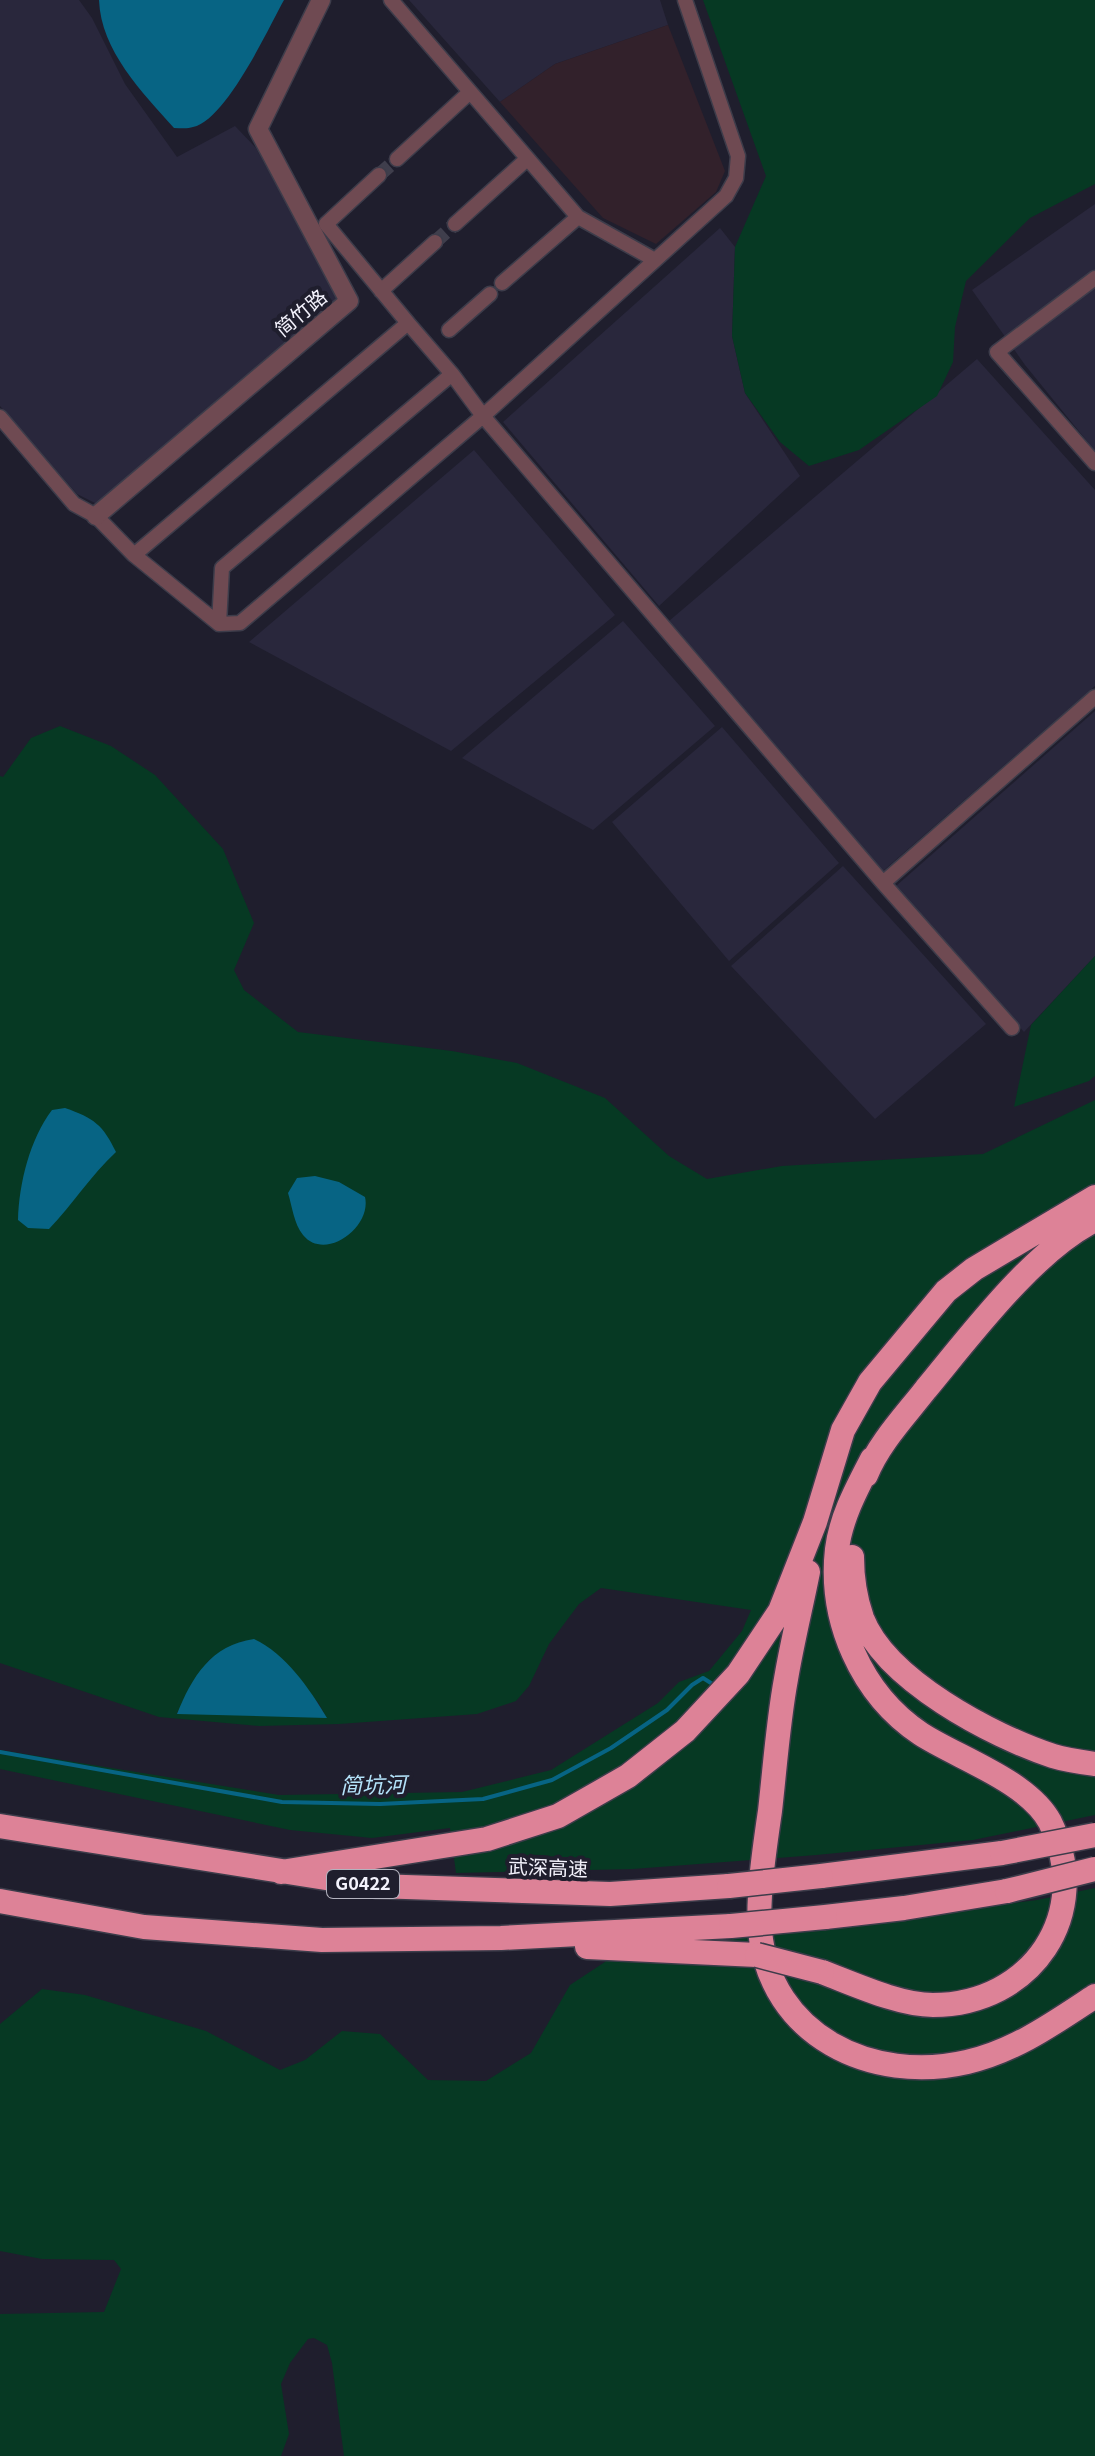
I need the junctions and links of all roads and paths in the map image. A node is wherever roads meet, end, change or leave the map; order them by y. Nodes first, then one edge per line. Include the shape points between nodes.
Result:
1 (321, 0) edge
2 (391, 0) edge
3 (685, 0) edge
4 (470, 92) junction
5 (397, 159) tunnel mouth
6 (527, 159) junction
7 (379, 175) tunnel mouth
8 (578, 217) junction
9 (455, 224) tunnel mouth
10 (435, 242) tunnel mouth
11 (655, 260) junction
12 (1095, 278) edge
13 (502, 283) dead end
14 (381, 291) junction
15 (490, 294) dead end
16 (408, 323) junction
17 (439, 339) junction
18 (452, 374) junction
19 (483, 416) junction
20 (0, 417) edge
21 (1095, 463) edge
22 (96, 516) junction
23 (134, 555) junction
24 (219, 624) junction
25 (1095, 697) edge
26 (883, 883) junction
27 (1012, 1028) dead end
28 (1095, 1197) edge
29 (1092, 1221) edge
30 (872, 1459) junction
31 (815, 1522) junction
32 (1095, 1764) edge
33 (0, 1826) edge
34 (1095, 1835) edge
35 (1095, 1869) edge
36 (281, 1872) junction
37 (0, 1901) edge
38 (501, 1938) junction
39 (1095, 1996) edge

1 - 22 street, 简竹路 via 258,129 349,301
2 - 4 street
3 - 11 street via 738,156 736,178 726,196
4 - 5 street
4 - 6 street
6 - 8 street
6 - 9 street
7 - 14 street via 326,224
8 - 11 street
8 - 13 street
10 - 14 street
11 - 19 street
12 - 21 street via 997,352
14 - 16 street
15 - 17 street
16 - 17 street
16 - 23 street
17 - 18 street
18 - 19 street
18 - 24 street via 222,568
19 - 24 street via 240,623
19 - 26 street
20 - 22 street via 74,504
22 - 23 street
23 - 24 street
25 - 26 street
26 - 27 street
28 - 31 highway via 974,1269 915,1326 870,1382 843,1430
29 - 30 highway via 998,1303
30 - 32 highway via 852,1524 852,1580 863,1620 889,1659 927,1692 990,1729 1054,1756
30 - 38 highway, bridge via 843,1522 837,1549 843,1625 853,1657 893,1711 920,1733 1029,1797 1049,1819 1062,1850 1066,1881 1065,1908 1052,1945 1031,1969 1003,1988 965,2003 929,2005 757,1955 569,1947
31 - 36 highway via 780,1611 738,1674 685,1731 628,1776 558,1816 487,1839
31 - 39 highway via 786,1679 765,1850 760,1931 768,1968 783,1998 811,2030 847,2053 914,2067 967,2062 1009,2049
33 - 36 highway, 武深高速 / G0422
34 - 36 highway, 武深高速 / G0422, bridge via 1002,1853 821,1876 595,1894 376,1886
35 - 38 highway, bridge via 904,1908 731,1926
37 - 38 highway via 223,1935

